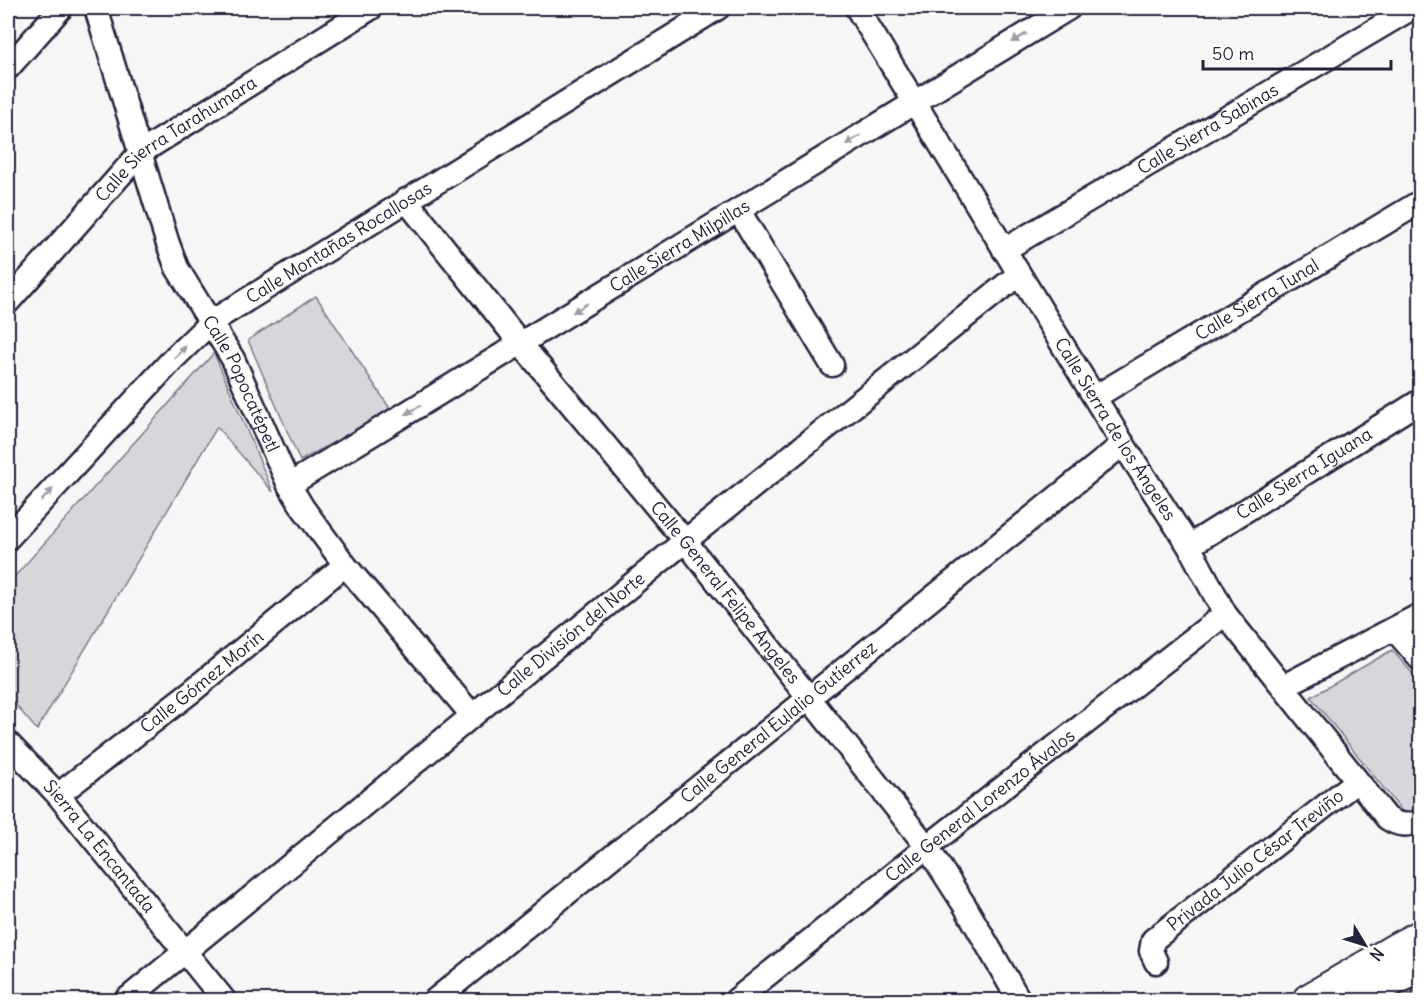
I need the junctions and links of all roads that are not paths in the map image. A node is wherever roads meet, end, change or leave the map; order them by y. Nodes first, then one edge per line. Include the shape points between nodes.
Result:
1 (61, 8) edge
2 (96, 8) edge
3 (371, 8) edge
4 (718, 8) edge
5 (857, 8) edge
6 (1069, 8) edge
7 (1412, 8) edge
8 (8, 68) edge
9 (914, 102) junction
10 (140, 153) junction
11 (406, 200) junction
12 (1420, 202) edge
13 (739, 211) junction
14 (1004, 250) junction
15 (1019, 274) junction
16 (8, 302) edge
17 (211, 322) junction
18 (522, 344) junction
19 (832, 365) dead end
20 (1095, 397) junction
21 (1420, 401) edge
22 (1123, 444) junction
23 (289, 485) junction
24 (8, 538) edge
25 (685, 541) junction
26 (1189, 546) junction
27 (345, 565) junction
28 (1226, 614) junction
29 (1420, 615) edge
30 (1394, 629) junction
31 (1420, 659) edge
32 (1284, 686) junction
33 (810, 697) junction
34 (472, 715) junction
35 (8, 743) edge
36 (1357, 781) junction
37 (58, 795) junction
38 (1412, 823) edge
39 (927, 847) junction
40 (1420, 938) edge
41 (1155, 951) dead end
42 (186, 953) junction
43 (1420, 967) edge
44 (126, 1000) edge
45 (224, 1000) edge
46 (435, 1000) edge
47 (736, 1000) edge
48 (1019, 1000) edge
49 (1309, 1000) edge
50 (1346, 1000) edge

1 - 8 street
2 - 10 street, Calle Popocatépetl
3 - 10 street, Calle Sierra Tarahumara
4 - 11 street, Calle Montañas Rocallosas
5 - 9 street, Calle Sierra de los Ángeles
6 -> 9 street, Calle Sierra Milpillas
7 - 14 street, Calle Sierra Sabinas
9 -> 13 street, Calle Sierra Milpillas
9 - 14 street, Calle Sierra de los Ángeles
10 - 16 street, Calle Sierra Tarahumara
10 - 17 street, Calle Popocatépetl via 174,259
11 - 17 street, Calle Montañas Rocallosas
11 - 18 street, Calle General Felipe Ángeles
12 - 20 street, Calle Sierra Tunal
13 -> 18 street, Calle Sierra Milpillas
13 - 19 street
14 - 15 street, Calle Sierra de los Ángeles
15 - 20 street, Calle Sierra de los Ángeles
15 - 25 street, Calle División del Norte
17 - 23 street, Calle Popocatépetl via 246,386
24 -> 17 street, Calle Montañas Rocallosas
18 -> 23 street, Calle Sierra Milpillas
18 - 25 street, Calle General Felipe Ángeles
20 - 22 street, Calle Sierra de los Ángeles
21 - 26 street, Calle Sierra Iguana
22 - 26 street, Calle Sierra de los Ángeles
22 - 33 street, Calle General Eulalio Gutíerrez
23 - 27 street, Calle Popocatépetl
25 - 33 street, Calle General Felipe Ángeles
25 - 34 street, Calle División del Norte
26 - 28 street, Calle Sierra de los Ángeles
27 - 34 street, Calle Popocatépetl
27 - 37 street, Calle Gómez Morín
28 - 32 street, Calle Sierra de los Ángeles
28 - 39 street, Calle General Lorenzo Ávalos
29 - 30 street
30 - 31 street
30 - 32 street
32 - 36 street, Calle Sierra de los Ángeles
33 - 39 street, Calle General Felipe Ángeles
33 - 46 street, Calle General Eulalio Gutíerrez
34 - 42 street, Calle División del Norte
35 - 37 street, Sierra La Encantada
36 - 38 street, Calle Sierra de los Ángeles via 1387,818 1395,823
36 - 41 street, Privada Julio César Treviño
37 - 42 street, Sierra La Encantada
39 - 47 street, Calle General Lorenzo Ávalos
39 - 48 street, Calle General Felipe Ángeles
40 - 49 main road
42 - 44 street, Calle División del Norte
42 - 45 street, Sierra La Encantada
43 - 50 main road

